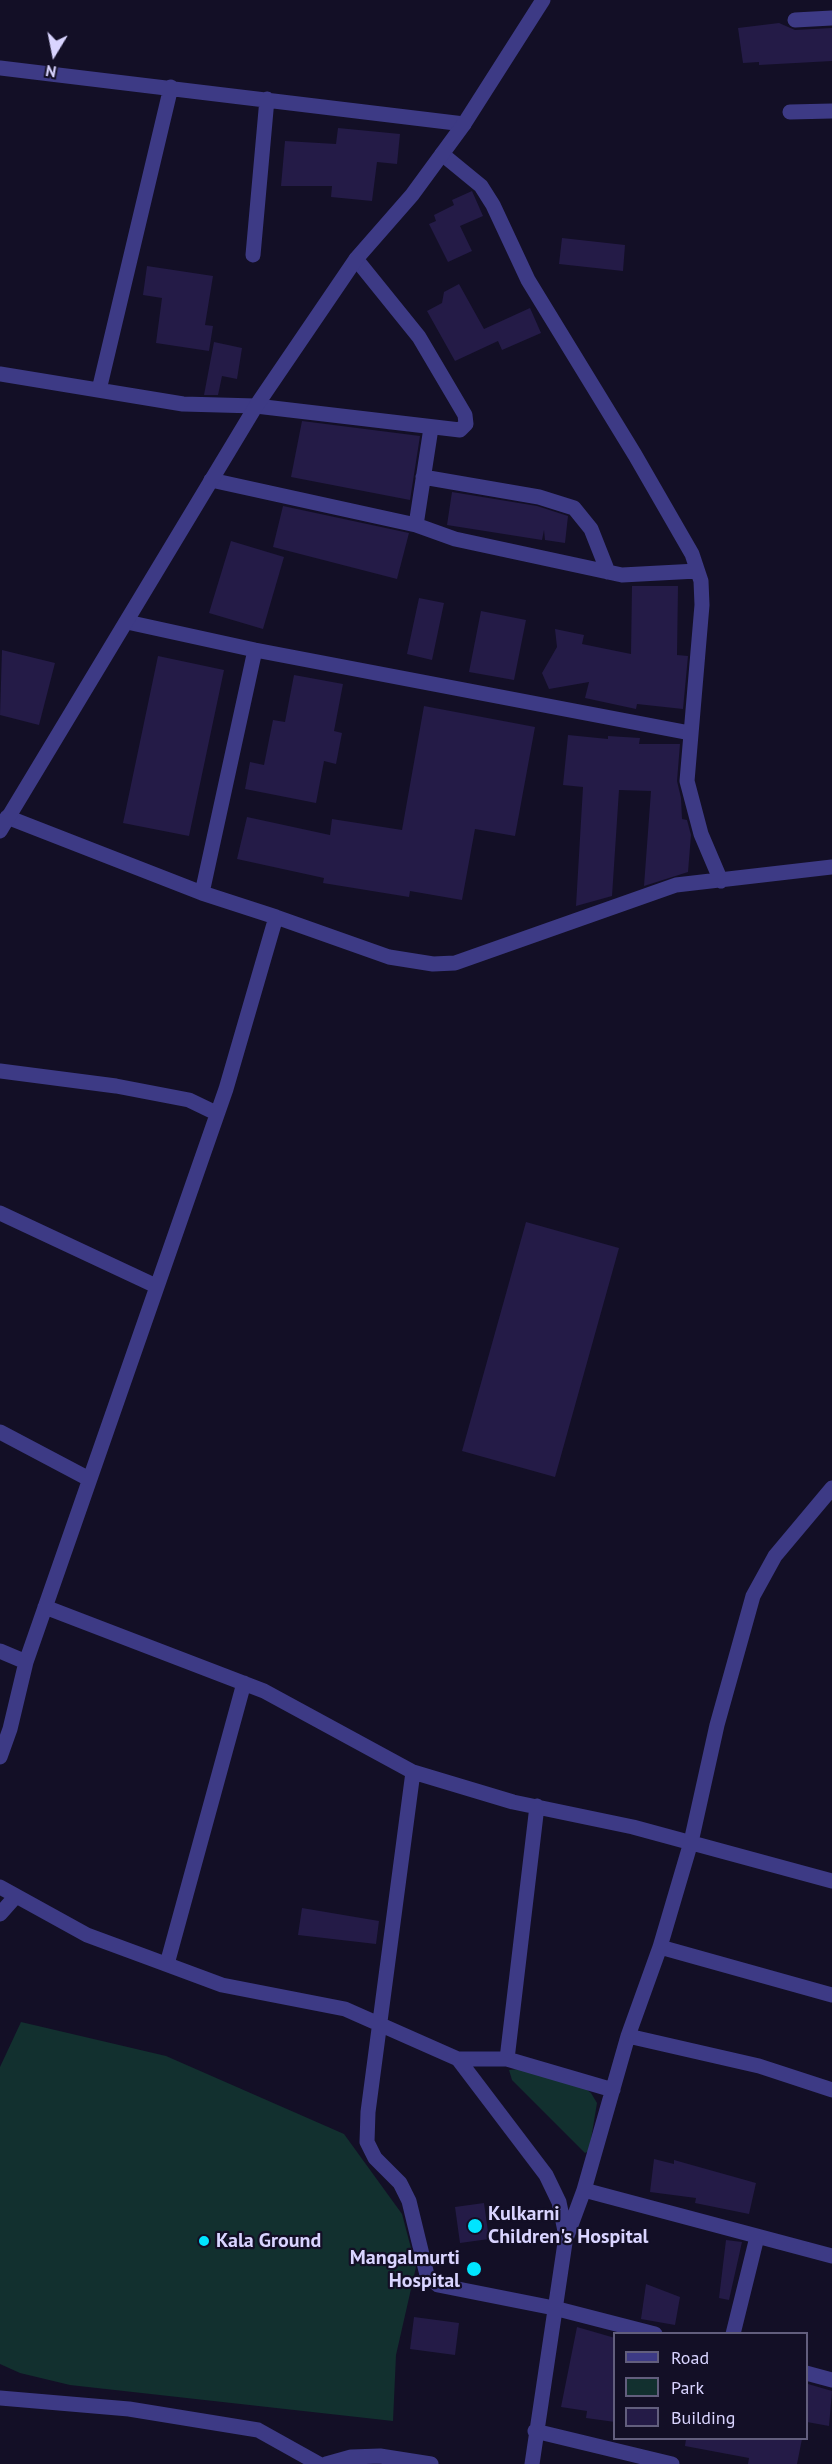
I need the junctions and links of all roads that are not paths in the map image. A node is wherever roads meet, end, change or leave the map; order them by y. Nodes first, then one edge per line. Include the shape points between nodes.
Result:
1 (543, 0) edge
2 (832, 18) edge
3 (795, 20) dead end
4 (0, 68) edge
5 (171, 87) junction
6 (267, 99) junction
7 (832, 111) edge
8 (790, 112) dead end
9 (464, 124) junction
10 (442, 154) junction
11 (253, 255) dead end
12 (356, 259) junction
13 (0, 374) edge
14 (99, 390) junction
15 (256, 406) junction
16 (430, 428) junction
17 (423, 477) junction
18 (211, 480) junction
19 (416, 525) junction
20 (698, 571) junction
21 (608, 572) junction
22 (127, 622) junction
23 (255, 650) junction
24 (690, 733) junction
25 (4, 824) edge
26 (832, 867) edge
27 (721, 880) junction
28 (202, 893) junction
29 (276, 917) junction
30 (0, 1071) edge
31 (216, 1113) junction
32 (0, 1213) edge
33 (156, 1286) junction
34 (0, 1432) edge
35 (89, 1479) junction
36 (832, 1488) edge
37 (45, 1607) junction
38 (0, 1651) edge
39 (26, 1662) junction
40 (244, 1683) junction
41 (0, 1757) edge
42 (413, 1773) junction
43 (537, 1806) junction
44 (691, 1842) junction
45 (832, 1881) edge
46 (0, 1887) edge
47 (16, 1896) junction
48 (0, 1914) edge
49 (660, 1947) junction
50 (167, 1964) junction
51 (832, 1995) edge
52 (379, 2024) junction
53 (628, 2036) junction
54 (458, 2059) junction
55 (507, 2059) junction
56 (613, 2090) junction
57 (832, 2090) edge
58 (584, 2190) junction
59 (566, 2236) junction
60 (757, 2237) junction
61 (832, 2256) edge
62 (554, 2308) junction
63 (647, 2332) edge
64 (733, 2332) edge
65 (808, 2373) edge
66 (832, 2379) edge
67 (0, 2398) edge
68 (535, 2431) junction
69 (319, 2464) edge
70 (326, 2464) edge
71 (431, 2464) edge
72 (532, 2464) edge
73 (672, 2464) edge

1 - 9 street
2 - 3 street
4 - 5 street
5 - 6 street
5 - 14 street
6 - 9 street
6 - 11 street
7 - 8 street
9 - 10 street
10 - 12 street
10 - 20 street via 481,186 493,205 528,280 635,455
12 - 15 street
12 - 16 street via 419,337 465,416 466,424 460,430
13 - 14 street
14 - 15 street via 183,404
15 - 16 street
15 - 18 street
16 - 17 street
17 - 19 street
17 - 21 street via 539,497 574,508 591,529
18 - 19 street
18 - 22 street
19 - 21 street via 455,539
20 - 21 street via 645,575
20 - 24 street via 702,605
22 - 23 street
22 - 25 street
23 - 24 street
23 - 28 street
24 - 27 street via 687,781
25 - 28 street
26 - 27 street
27 - 29 street via 676,885 455,963 389,957
28 - 29 street
29 - 31 street
30 - 31 street via 189,1100
31 - 33 street
32 - 33 street
33 - 35 street
34 - 35 street
35 - 37 street
36 - 44 street via 775,1556 753,1596 717,1725
37 - 39 street
37 - 40 street
38 - 39 street
39 - 41 street
40 - 42 street via 264,1690
40 - 50 street
42 - 43 street
42 - 52 street
43 - 44 street
43 - 55 street
44 - 45 street
44 - 49 street
46 - 47 street
47 - 48 street
47 - 50 street via 87,1935
49 - 51 street
49 - 53 street
50 - 52 street via 222,1984 345,2009
52 - 54 street
52 - 62 street via 367,2142 375,2158 400,2183 409,2201 427,2275 438,2285
53 - 56 street
53 - 57 street via 759,2066
54 - 55 street
54 - 59 street via 546,2175 559,2202
55 - 56 street
56 - 58 street
58 - 59 street
58 - 60 street
59 - 62 street
60 - 61 street
60 - 64 street
62 - 63 street
62 - 68 street
65 - 66 street
67 - 69 street via 129,2409 258,2430
68 - 72 street
68 - 73 street
70 - 71 street via 351,2457 380,2456

